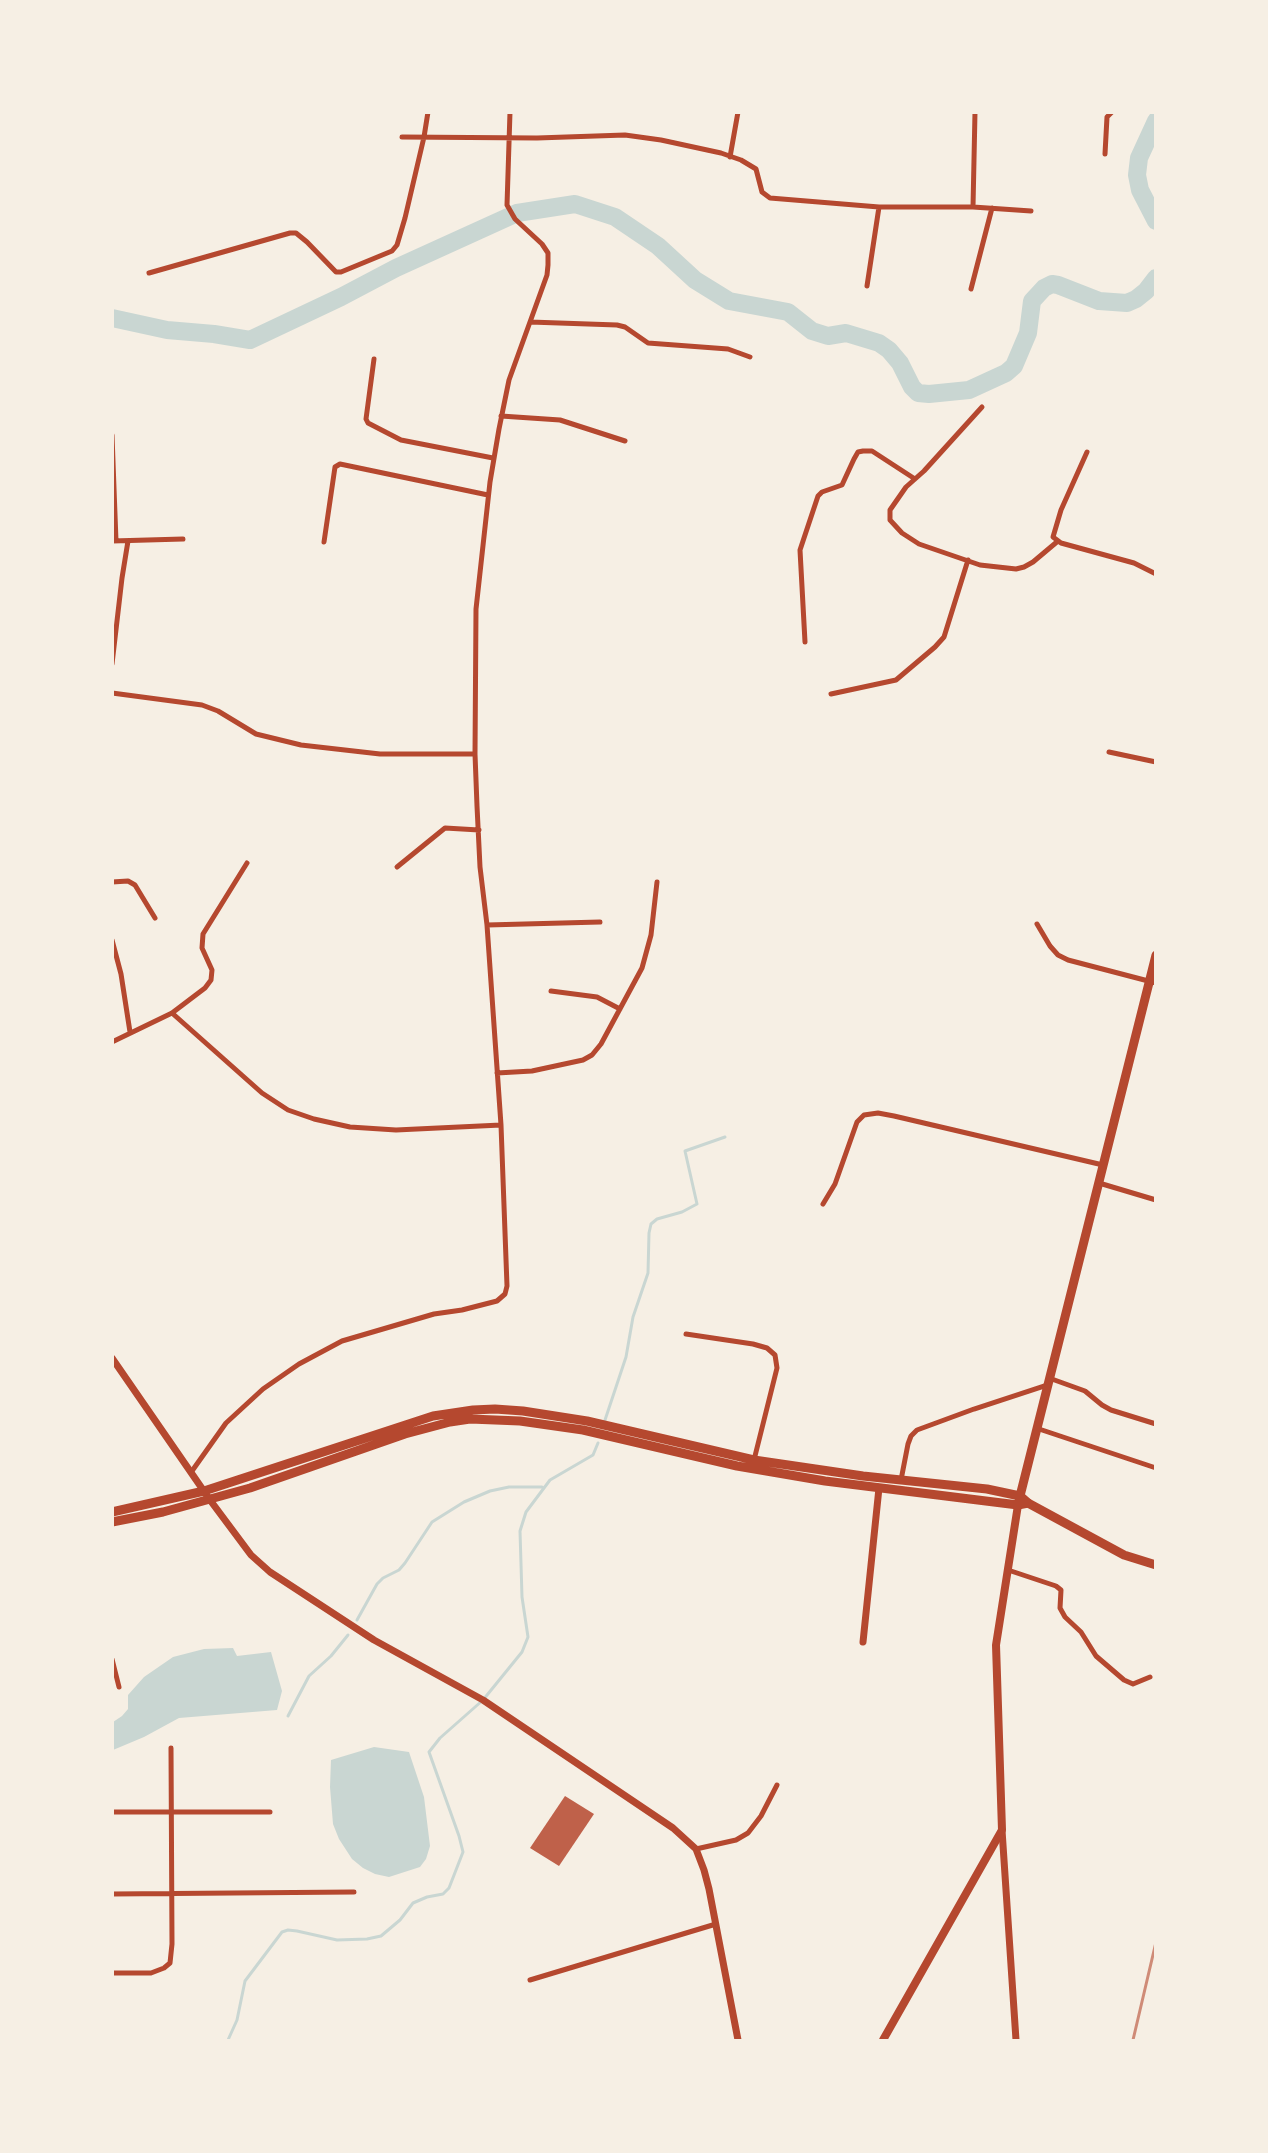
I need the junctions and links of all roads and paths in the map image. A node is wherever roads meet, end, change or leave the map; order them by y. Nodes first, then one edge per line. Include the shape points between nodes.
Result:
1 (428, 112) edge
2 (510, 112) edge
3 (738, 112) edge
4 (975, 112) edge
5 (1112, 112) edge
6 (402, 137) dead end
7 (424, 137) junction
8 (511, 137) junction
9 (1105, 154) dead end
10 (730, 157) junction
11 (879, 207) junction
12 (973, 207) junction
13 (992, 208) junction
14 (1031, 211) dead end
15 (149, 273) dead end
16 (867, 286) dead end
17 (971, 289) dead end
18 (530, 322) junction
19 (750, 357) dead end
20 (374, 359) dead end
21 (982, 407) dead end
22 (501, 416) junction
23 (112, 435) edge
24 (625, 441) dead end
25 (1088, 452) dead end
26 (493, 458) junction
27 (915, 479) junction
28 (488, 495) junction
29 (183, 539) dead end
30 (114, 541) edge
31 (128, 541) junction
32 (1058, 541) junction
33 (324, 542) dead end
34 (968, 560) junction
35 (1155, 565) edge
36 (1154, 572) edge
37 (806, 642) dead end
38 (112, 664) edge
39 (112, 693) edge
40 (831, 694) dead end
41 (1109, 752) dead end
42 (476, 754) junction
43 (1155, 762) edge
44 (479, 830) junction
45 (247, 862) dead end
46 (397, 867) dead end
47 (112, 882) edge
48 (657, 882) dead end
49 (155, 918) dead end
50 (600, 922) dead end
51 (1037, 924) dead end
52 (487, 925) junction
53 (112, 940) edge
54 (1155, 955) edge
55 (1152, 982) edge
56 (551, 991) dead end
57 (620, 1009) junction
58 (172, 1013) junction
59 (130, 1032) junction
60 (112, 1042) edge
61 (497, 1073) junction
62 (501, 1125) junction
63 (1103, 1165) junction
64 (1099, 1183) junction
65 (1155, 1200) edge
66 (823, 1204) dead end
67 (686, 1334) dead end
68 (112, 1358) edge
69 (1048, 1382) junction
70 (1155, 1424) edge
71 (1036, 1428) junction
72 (754, 1460) junction
73 (1155, 1468) edge
74 (192, 1471) junction
75 (901, 1480) junction
76 (879, 1488) junction
77 (204, 1491) junction
78 (210, 1500) junction
79 (1022, 1501) junction
80 (112, 1512) edge
81 (112, 1522) edge
82 (1151, 1564) edge
83 (1008, 1569) junction
84 (863, 1642) dead end
85 (112, 1659) edge
86 (1150, 1677) dead end
87 (119, 1687) dead end
88 (171, 1748) dead end
89 (777, 1785) dead end
90 (112, 1812) edge
91 (270, 1812) dead end
92 (171, 1813) junction
93 (1002, 1830) junction
94 (696, 1849) junction
95 (171, 1892) junction
96 (354, 1892) dead end
97 (112, 1894) edge
98 (716, 1924) junction
99 (112, 1973) edge
100 (530, 1980) dead end
101 (738, 2040) edge
102 (883, 2040) edge
103 (1016, 2040) edge

1 - 7 street
2 - 8 street
3 - 10 street
4 - 12 street
5 - 9 street via 1107,117
6 - 7 street
7 - 8 street
7 - 15 street via 395,248 341,272 334,271 307,242 290,232
8 - 10 street via 625,135 675,142
8 - 18 street via 507,205 515,219 548,253 546,275
10 - 11 street via 756,169 762,192 770,198
11 - 12 street
11 - 16 street
12 - 13 street
13 - 14 street
13 - 17 street
18 - 19 street via 617,325 648,343 723,348
18 - 22 street
20 - 26 street via 368,423 401,440
21 - 27 street
22 - 24 street via 560,420
22 - 26 street
23 - 30 street
25 - 32 street via 1053,535
26 - 28 street
27 - 34 street via 895,500 890,520 919,543
27 - 37 street via 872,451 862,451 842,485 818,496 800,550
28 - 33 street via 338,465
28 - 42 street via 476,609
29 - 31 street
30 - 31 street
31 - 38 street
32 - 34 street via 1029,565 1016,569
32 - 36 street
34 - 40 street via 944,637 936,647 896,680
35 - 36 street
39 - 42 street via 201,705 256,734 301,745 380,754
41 - 43 street
42 - 44 street
44 - 46 street via 445,828
44 - 52 street
45 - 58 street via 203,934 202,948 212,970 211,980
47 - 49 street via 128,881 135,885
48 - 57 street via 651,934 642,968
50 - 52 street
51 - 55 street via 1058,955
52 - 61 street
53 - 59 street
54 - 55 main road
55 - 63 main road
56 - 57 street via 591,996
57 - 61 street via 601,1044 583,1060 532,1071
58 - 59 street
58 - 62 street via 262,1093 288,1110 314,1119 350,1127 396,1130
59 - 60 street
61 - 62 street
62 - 74 street via 508,1279 502,1298 342,1341 299,1364 263,1389 226,1423
63 - 64 main road
63 - 66 street via 878,1113 864,1115 857,1122 835,1184
64 - 65 street
64 - 69 main road
67 - 72 street via 753,1344 775,1355 777,1368
68 - 74 street
69 - 70 street via 1085,1391 1111,1410
69 - 71 main road
69 - 75 street via 917,1430 908,1444
71 - 73 street
71 - 79 main road
72 - 75 main road
72 - 77 main road via 578,1419 523,1411 473,1410 433,1416
74 - 77 street
75 - 79 main road via 987,1489
76 - 78 main road via 747,1468 550,1424 470,1419 405,1434
76 - 79 main road
76 - 84 street
77 - 78 street
77 - 80 main road
78 - 81 main road
78 - 94 street via 251,1555 270,1572 374,1640 483,1700 673,1828
79 - 82 main road via 1096,1542
79 - 83 main road
83 - 86 street via 1061,1590 1060,1608 1065,1617 1081,1632 1096,1656 1124,1680 1133,1684
83 - 93 main road via 996,1645
85 - 87 street
88 - 92 street
89 - 94 street via 748,1833 736,1840
90 - 92 street
91 - 92 street
92 - 95 street
93 - 102 main road
93 - 103 street
94 - 98 street
95 - 96 street
95 - 97 street
95 - 99 street via 170,1963 151,1972
98 - 100 street
98 - 101 street

